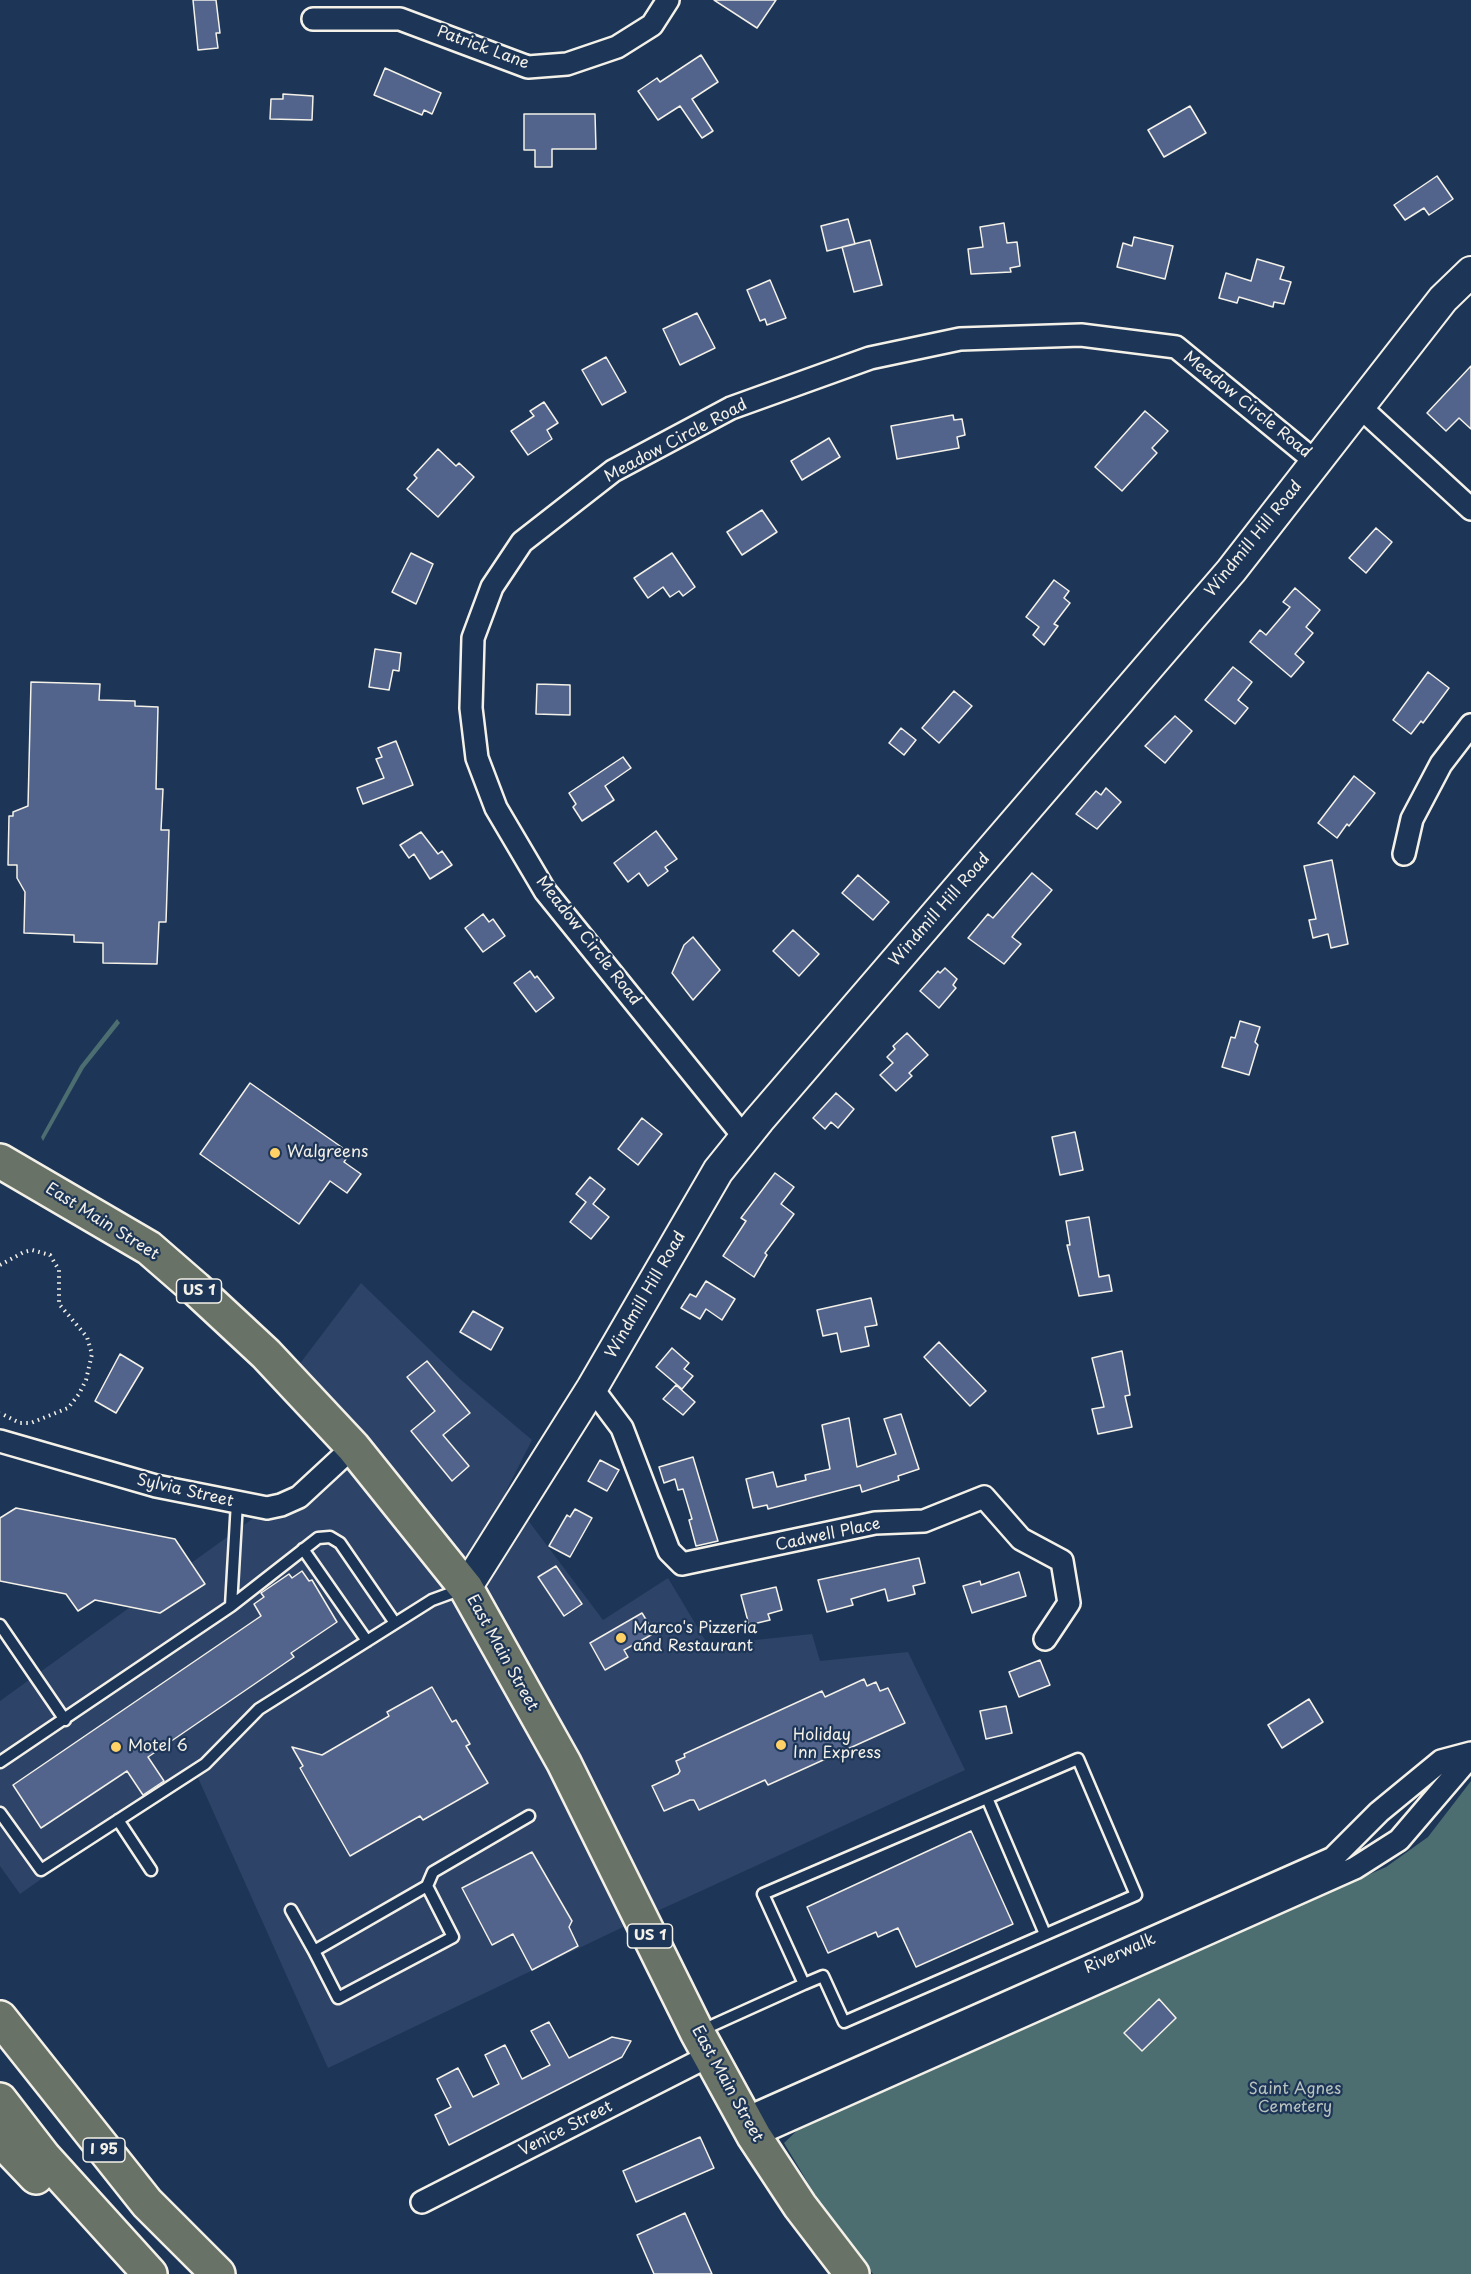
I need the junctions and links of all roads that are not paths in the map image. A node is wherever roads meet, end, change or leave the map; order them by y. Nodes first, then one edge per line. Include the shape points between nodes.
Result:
1 (668, 0) edge
2 (313, 19) dead end
3 (1471, 272) edge
4 (1359, 406) junction
5 (1316, 462) junction
6 (1471, 509) edge
7 (1471, 725) edge
8 (1404, 854) dead end
9 (744, 1137) junction
10 (0, 1161) edge
11 (592, 1388) junction
12 (0, 1441) edge
13 (353, 1447) junction
14 (237, 1502) junction
15 (303, 1549) junction
16 (466, 1588) junction
17 (231, 1606) junction
18 (395, 1623) junction
19 (0, 1625) edge
20 (1045, 1639) dead end
21 (367, 1641) junction
22 (65, 1720) junction
23 (1471, 1753) edge
24 (1471, 1759) edge
25 (0, 1762) edge
26 (987, 1798) junction
27 (0, 1813) edge
28 (529, 1816) dead end
29 (118, 1820) junction
30 (152, 1870) dead end
31 (427, 1886) junction
32 (291, 1910) dead end
33 (1045, 1934) junction
34 (314, 1951) junction
35 (804, 1984) junction
36 (0, 2018) edge
37 (703, 2044) junction
38 (0, 2100) edge
39 (749, 2127) junction
40 (0, 2139) edge
41 (422, 2202) dead end
42 (134, 2274) edge
43 (150, 2274) edge
44 (218, 2274) edge
45 (852, 2274) edge

1 - 2 street, Patrick Lane via 652,25 617,47 567,64 528,67 400,19
3 - 4 street, Windmill Hill Road via 1443,298
4 - 5 street, Windmill Hill Road
4 - 6 street
5 - 9 street, Windmill Hill Road via 1231,571
5 - 9 street, Meadow Circle Road via 1176,347 1082,335 960,339 870,358 732,408 613,471 522,542 492,587 473,638 471,708 477,758 496,808 545,891
7 - 8 street via 1441,764 1412,819
9 - 11 street, Windmill Hill Road via 718,1171
10 - 13 main road, East Main Street / US 1 via 149,1248 266,1354
11 - 16 street, Windmill Hill Road
11 - 20 street, Cadwell Place via 622,1428 669,1551 682,1564 875,1523 924,1521 984,1497 1021,1539 1062,1561 1069,1603
12 - 14 street, Sylvia Street via 156,1486
13 - 14 street, Sylvia Street via 290,1502 267,1508
13 - 16 main road, East Main Street / US 1
14 - 17 lane
15 - 17 lane
15 - 18 lane via 318,1538 330,1537 340,1543
15 - 21 lane
16 - 18 lane via 450,1591
16 - 37 main road, East Main Street / US 1 via 564,1762
17 - 22 lane
18 - 21 lane
19 - 22 lane
21 - 29 lane via 259,1709 205,1764
22 - 25 lane
23 - 39 street, Riverwalk via 1441,1761 1379,1812 1333,1858
24 - 39 street, Riverwalk via 1399,1840 1355,1868
26 - 33 lane
26 - 33 lane via 1078,1759 1136,1894
26 - 35 lane via 763,1894
27 - 29 lane via 41,1870
28 - 31 lane via 433,1872
29 - 30 lane
31 - 34 lane
31 - 34 lane via 453,1937 338,1998
32 - 34 lane
33 - 35 lane via 844,2022 823,1976
35 - 37 lane
36 - 44 main road, I 95 via 147,2203
37 - 39 main road, East Main Street / US 1
37 - 41 street, Venice Street
38 - 43 main road via 44,2157
39 - 45 main road, East Main Street / US 1 via 800,2206
40 - 42 main road

